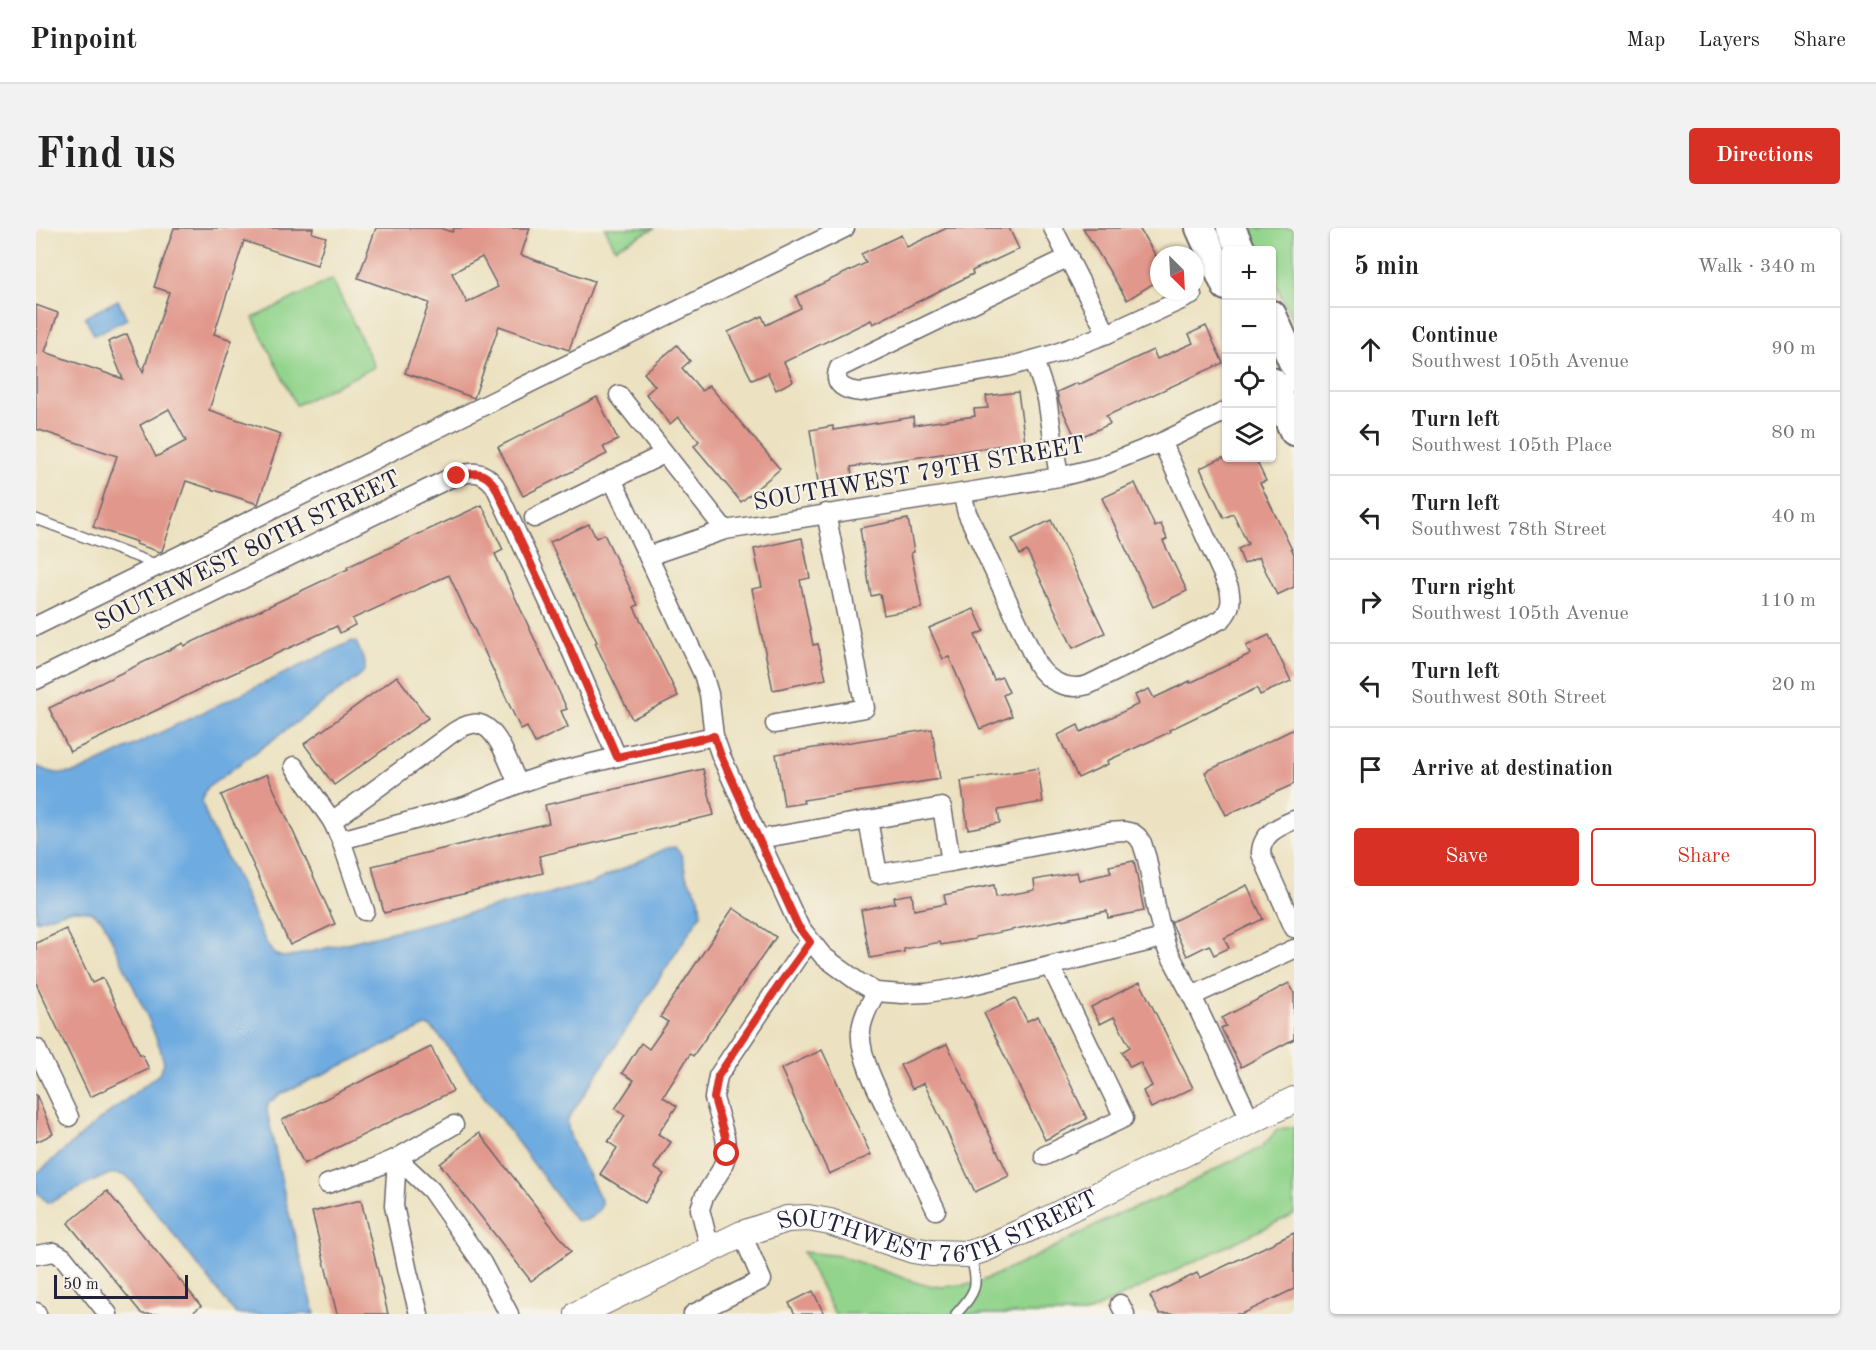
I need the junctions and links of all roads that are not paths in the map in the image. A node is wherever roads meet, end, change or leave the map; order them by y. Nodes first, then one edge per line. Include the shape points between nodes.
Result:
1 (845, 228) edge
2 (1053, 228) edge
3 (1200, 228) edge
4 (1231, 228) edge
5 (1239, 246) edge
6 (1068, 258) junction
7 (1222, 275) edge
8 (1181, 300) edge
9 (1276, 324) edge
10 (1107, 334) junction
11 (1034, 360) junction
12 (1294, 364) edge
13 (1278, 385) edge
14 (618, 395) dead end
15 (1222, 413) edge
16 (1294, 431) edge
17 (1162, 442) junction
18 (664, 454) junction
19 (1059, 477) junction
20 (612, 479) junction
21 (962, 493) junction
22 (826, 513) junction
23 (534, 518) dead end
24 (36, 519) edge
25 (725, 530) junction
26 (648, 556) junction
27 (160, 566) junction
28 (36, 626) edge
29 (36, 680) edge
30 (775, 724) dead end
31 (714, 736) junction
32 (617, 757) junction
33 (294, 766) dead end
34 (518, 784) junction
35 (868, 820) junction
36 (1294, 820) edge
37 (332, 821) junction
38 (759, 839) junction
39 (341, 840) junction
40 (951, 862) junction
41 (365, 911) dead end
42 (1294, 928) edge
43 (1163, 938) junction
44 (810, 942) junction
45 (1294, 949) edge
46 (1051, 967) junction
47 (876, 992) junction
48 (1192, 996) junction
49 (36, 1048) edge
50 (1294, 1100) edge
51 (69, 1117) dead end
52 (1251, 1121) junction
53 (454, 1125) dead end
54 (1044, 1156) dead end
55 (397, 1158) junction
56 (327, 1184) dead end
57 (936, 1210) dead end
58 (742, 1234) junction
59 (710, 1249) junction
60 (969, 1254) junction
61 (36, 1255) edge
62 (108, 1314) edge
63 (419, 1314) edge
64 (509, 1314) edge
65 (578, 1314) edge
66 (693, 1314) edge
67 (956, 1314) edge

1 - 27 street
2 - 6 street
3 - 7 main road
4 - 5 main road
6 - 10 street
6 - 11 street via 839,368 836,374 842,387 861,392
8 - 10 street
9 - 12 main road
10 - 11 street
11 - 19 street via 1047,399
13 - 16 main road
14 - 18 street
15 - 17 street, SOUTHWEST 79TH STREET
17 - 19 street, SOUTHWEST 79TH STREET via 1099,467
17 - 21 street via 1229,588 1231,605 1222,619 1078,688 1061,684 1041,671 967,513
18 - 20 street
18 - 25 street
19 - 21 street, SOUTHWEST 79TH STREET
20 - 23 street
20 - 26 street
21 - 22 street, SOUTHWEST 79TH STREET
22 - 25 street, SOUTHWEST 79TH STREET
22 - 30 street via 865,708
24 - 27 lane
25 - 26 street, SOUTHWEST 79TH STREET
26 - 31 street via 703,674
27 - 28 street
29 - 32 street, SOUTHWEST 80TH STREET via 448,479 481,473 495,486
31 - 32 street
31 - 38 street
32 - 34 street
33 - 37 street
34 - 37 street via 489,728 472,724 458,729
34 - 39 street via 465,806
35 - 38 street
35 - 40 street via 878,874
35 - 40 street via 942,807
36 - 42 street via 1268,834 1261,854
37 - 39 street
38 - 44 street via 798,926
39 - 41 street
40 - 43 street via 1109,832 1132,833 1145,851
43 - 46 street
43 - 48 street
44 - 47 street via 837,967
44 - 59 street via 718,1076 714,1098 727,1154 700,1209
45 - 48 street
46 - 47 street via 955,989
46 - 54 street via 1124,1118
47 - 57 street via 861,1030 864,1053
48 - 52 street
49 - 51 street
50 - 52 street, SOUTHWEST 76TH STREET
52 - 60 street, SOUTHWEST 76TH STREET
53 - 55 street
55 - 56 street
55 - 63 street via 394,1206
55 - 64 street via 431,1190 482,1263
58 - 59 street, SOUTHWEST 76TH STREET
58 - 60 street, SOUTHWEST 76TH STREET via 787,1219 808,1218 913,1250
58 - 66 street via 762,1280
59 - 65 street, SOUTHWEST 76TH STREET
60 - 67 lane via 977,1284
61 - 62 street via 54,1252 63,1257

